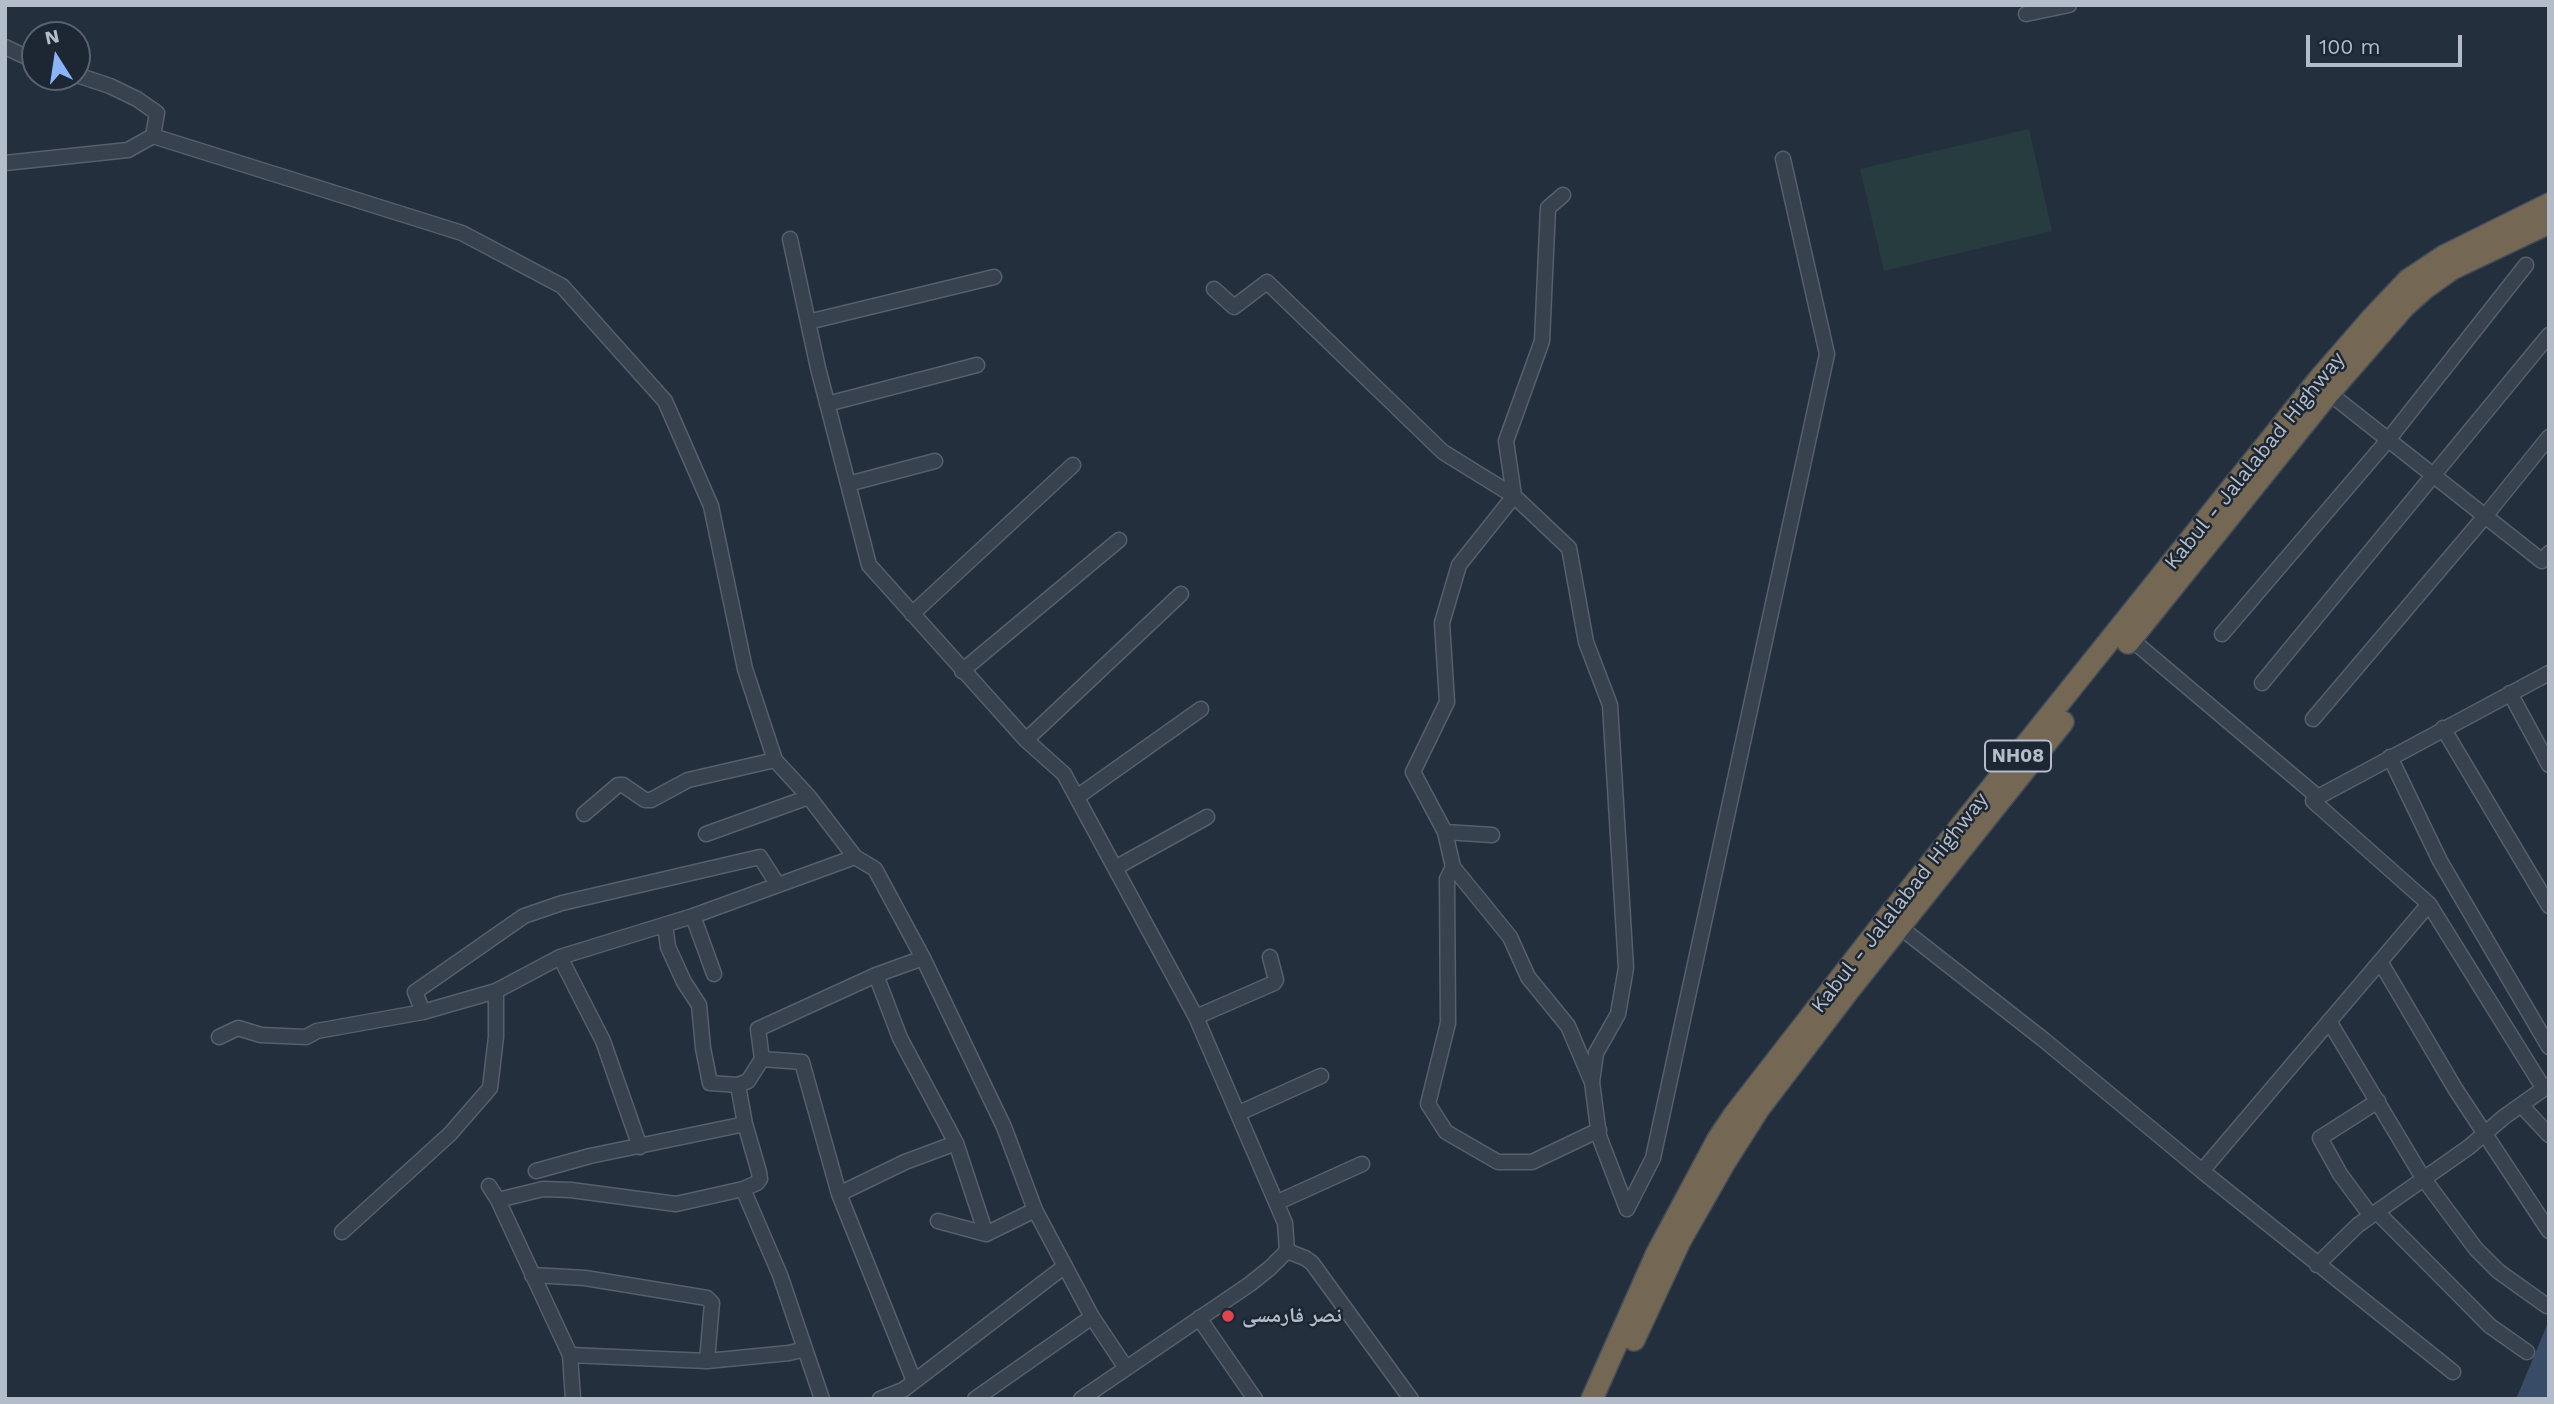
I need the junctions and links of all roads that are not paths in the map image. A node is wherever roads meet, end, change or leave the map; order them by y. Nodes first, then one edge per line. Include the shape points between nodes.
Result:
1 (2069, 5) edge
2 (2026, 14) dead end
3 (5, 47) edge
4 (21, 54) edge
5 (91, 80) edge
6 (153, 136) junction
7 (1783, 159) dead end
8 (5, 163) edge
9 (1563, 195) dead end
10 (2549, 204) edge
11 (2549, 223) edge
12 (790, 239) dead end
13 (2526, 265) dead end
14 (994, 276) dead end
15 (1214, 289) dead end
16 (808, 322) junction
17 (2549, 335) edge
18 (976, 365) dead end
19 (2329, 393) junction
20 (827, 404) junction
21 (2549, 437) edge
22 (2388, 440) junction
23 (935, 461) dead end
24 (1073, 465) dead end
25 (2435, 475) junction
26 (848, 484) junction
27 (1514, 496) junction
28 (2486, 515) junction
29 (1119, 540) dead end
30 (2549, 553) edge
31 (1181, 594) dead end
32 (912, 614) junction
33 (2222, 634) dead end
34 (2125, 635) junction
35 (962, 671) junction
36 (2549, 673) edge
37 (2262, 683) dead end
38 (2510, 693) junction
39 (1201, 709) dead end
40 (2313, 719) dead end
41 (2443, 729) junction
42 (1026, 740) junction
43 (2390, 757) junction
44 (775, 760) junction
45 (2549, 765) edge
46 (809, 796) junction
47 (1077, 797) junction
48 (2318, 797) junction
49 (584, 814) dead end
50 (1207, 817) dead end
51 (1445, 832) junction
52 (706, 834) dead end
53 (1493, 835) dead end
54 (855, 857) junction
55 (1453, 867) junction
56 (1115, 868) junction
57 (778, 885) junction
58 (2429, 904) junction
59 (2549, 906) edge
60 (692, 916) junction
61 (665, 925) junction
62 (1901, 928) junction
63 (559, 957) junction
64 (1270, 957) dead end
65 (923, 958) junction
66 (2381, 963) junction
67 (713, 974) dead end
68 (876, 975) junction
69 (496, 991) junction
70 (424, 1012) junction
71 (1196, 1017) junction
72 (2329, 1021) junction
73 (219, 1037) dead end
74 (2549, 1047) edge
75 (762, 1059) junction
76 (1321, 1076) dead end
77 (1591, 1082) junction
78 (738, 1085) junction
79 (2546, 1087) edge
80 (2378, 1101) junction
81 (2521, 1105) junction
82 (1239, 1113) junction
83 (745, 1124) junction
84 (1598, 1130) junction
85 (2484, 1134) junction
86 (2549, 1135) edge
87 (956, 1143) junction
88 (640, 1147) junction
89 (1362, 1164) dead end
90 (537, 1171) dead end
91 (2202, 1171) junction
92 (2423, 1178) junction
93 (489, 1186) dead end
94 (743, 1189) junction
95 (838, 1194) junction
96 (498, 1200) junction
97 (1278, 1202) junction
98 (1035, 1210) junction
99 (2374, 1214) junction
100 (938, 1221) dead end
101 (2549, 1231) edge
102 (342, 1232) dead end
103 (986, 1234) junction
104 (1287, 1251) junction
105 (2316, 1265) junction
106 (1065, 1266) junction
107 (532, 1275) junction
108 (2547, 1306) dead end
109 (1092, 1317) junction
110 (1199, 1318) junction
111 (805, 1349) junction
112 (2527, 1352) dead end
113 (570, 1355) junction
114 (707, 1361) junction
115 (1126, 1368) junction
116 (2453, 1372) dead end
117 (914, 1381) junction
118 (899, 1395) edge
119 (573, 1399) edge
120 (822, 1399) edge
121 (880, 1399) edge
122 (975, 1399) edge
123 (1081, 1399) edge
124 (1255, 1399) edge
125 (1411, 1399) edge
126 (1592, 1399) edge
127 (1607, 1399) edge

1 - 2 street
3 - 4 street
5 - 6 street via 137,99 156,113
6 - 8 street via 128,150
6 - 44 street via 461,233 562,286 666,401 711,506 745,669
7 - 84 street via 1827,354 1653,1158 1628,1209
9 - 27 street via 1548,208 1542,341 1506,441
10 - 34 highway, Kabul - Jalalabad Highway / NH08 via 2444,256 2408,280 2319,379
11 - 19 highway, Kabul - Jalalabad Highway / NH08 via 2463,263 2424,289 2376,336
12 - 16 street
13 - 22 street
14 - 16 street
15 - 27 street via 1234,306 1267,282 1443,452
16 - 20 street
17 - 25 street
18 - 20 street
19 - 22 street
19 - 34 highway, Kabul - Jalalabad Highway / NH08
20 - 26 street
21 - 28 street
22 - 25 street
22 - 33 street
23 - 26 street
24 - 32 street
25 - 28 street
25 - 37 street
26 - 32 street via 869,565
27 - 51 street via 1459,565 1442,623 1447,702 1413,772
27 - 77 street via 1569,548 1586,642 1609,705 1626,968 1618,1014 1596,1054
28 - 30 street via 2542,561
28 - 40 street
29 - 35 street
31 - 42 street
32 - 35 street
34 - 48 street
34 - 62 highway, Kabul - Jalalabad Highway / NH08
34 - 126 highway, Kabul - Jalalabad Highway / NH08 via 1887,918 1734,1115 1664,1241
35 - 42 street
36 - 38 street
38 - 41 street
38 - 45 street
39 - 47 street
41 - 43 street
41 - 59 street
42 - 47 street via 1064,774
43 - 48 street
43 - 74 street via 2440,861
44 - 46 street
44 - 49 street via 688,780 651,800 618,785
46 - 52 street
46 - 54 street
47 - 56 street
48 - 58 street via 2313,802
50 - 56 street
51 - 53 street
51 - 55 street
54 - 57 street
54 - 65 street via 875,869
55 - 77 street via 1510,937 1528,977 1568,1026
55 - 84 street via 1447,879 1448,1023 1428,1104 1446,1132 1498,1162 1532,1162
56 - 71 street
57 - 60 street
57 - 70 street via 760,857 524,916 415,992
58 - 66 street
58 - 79 street
60 - 61 street
60 - 67 street
61 - 63 street
61 - 78 street via 668,947 699,1005 708,1079 710,1083
62 - 91 street
62 - 127 highway, Kabul - Jalalabad Highway / NH08 via 1758,1110 1725,1162 1680,1241
63 - 69 street
63 - 88 street via 603,1041
64 - 71 street via 1274,983
65 - 68 street
65 - 98 street via 1004,1127
66 - 72 street
66 - 85 street
68 - 75 street via 758,1029
68 - 87 street via 900,1038
69 - 70 street
69 - 102 street via 490,1088 450,1134
70 - 73 street via 317,1031 306,1037 261,1035 238,1028
71 - 82 street
72 - 80 street
72 - 91 street
75 - 78 street via 748,1081
75 - 95 street via 802,1062
76 - 82 street
77 - 84 street
78 - 83 street
79 - 81 street
80 - 92 street
80 - 99 street via 2320,1138 2340,1174
81 - 85 street
81 - 86 street
82 - 97 street
83 - 88 street
83 - 94 street via 760,1179
85 - 92 street
85 - 101 street
87 - 95 street
87 - 103 street
88 - 90 street
89 - 97 street
91 - 105 street
92 - 99 street
92 - 108 street via 2498,1272
93 - 96 street
94 - 96 street via 676,1204 542,1189
94 - 111 street
95 - 117 street
96 - 107 street
97 - 104 street
98 - 103 street
98 - 106 street
99 - 105 street
99 - 112 street via 2490,1326
100 - 103 street
104 - 110 street via 1250,1284
104 - 125 street via 1312,1263
105 - 116 street
106 - 109 street
106 - 117 street
107 - 113 street
107 - 114 street via 585,1278 707,1298 712,1303
109 - 115 street
109 - 122 street
110 - 115 street
110 - 124 street
111 - 114 street
111 - 120 street
113 - 114 street
113 - 119 street
115 - 123 street
117 - 118 street
118 - 121 street

